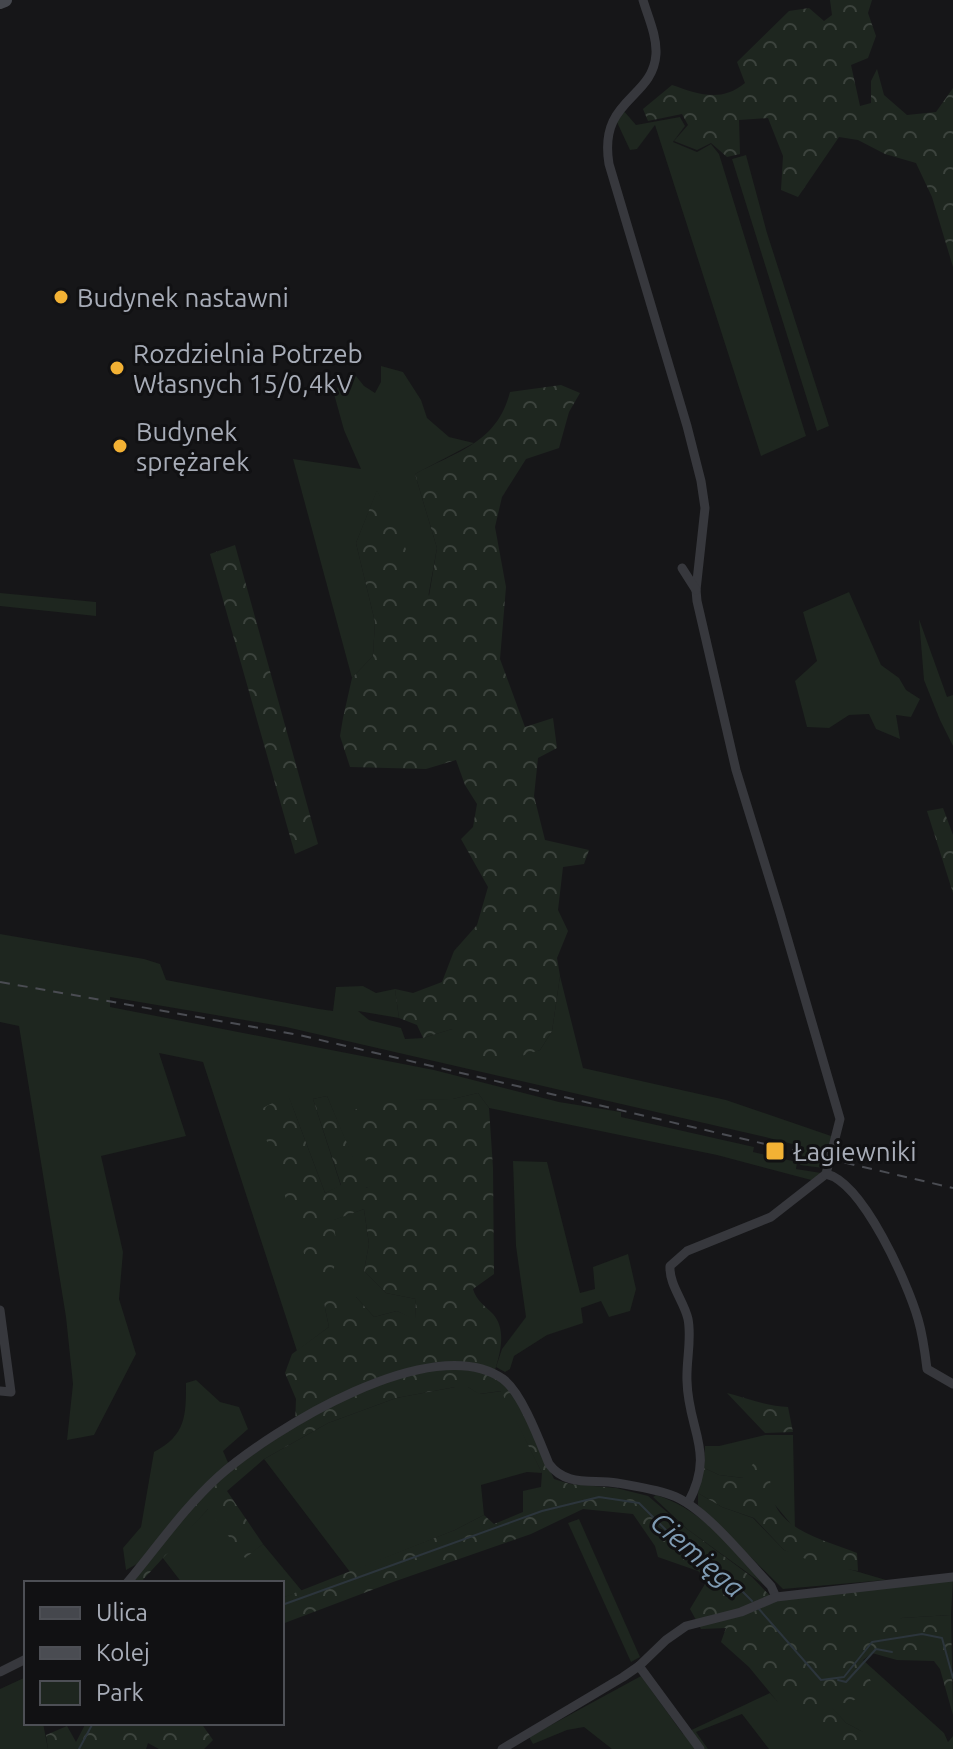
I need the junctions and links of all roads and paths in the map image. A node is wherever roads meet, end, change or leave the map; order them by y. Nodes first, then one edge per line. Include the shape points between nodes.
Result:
1 (643, 0) edge
2 (682, 568) dead end
3 (696, 590) junction
4 (826, 1174) junction
5 (0, 1310) edge
6 (953, 1384) edge
7 (0, 1391) edge
8 (688, 1503) junction
9 (953, 1577) edge
10 (129, 1581) edge
11 (776, 1597) junction
12 (24, 1660) edge
13 (639, 1666) junction
14 (0, 1672) edge
15 (502, 1749) edge
16 (700, 1749) edge

1 - 3 street via 654,35 654,65 614,117 607,155 704,493
2 - 3 street
3 - 4 street via 736,770 840,1119
4 - 6 street via 847,1184 863,1204 913,1305 927,1369
4 - 8 street via 771,1217 687,1251 670,1266 688,1319 687,1383 702,1454
5 - 7 street via 11,1392
8 - 10 street via 638,1487 561,1476 549,1464 506,1381 480,1370 441,1368 355,1391 257,1447 206,1490
8 - 11 street
9 - 11 street
11 - 13 street via 686,1626
12 - 14 street
13 - 15 street
13 - 16 street

